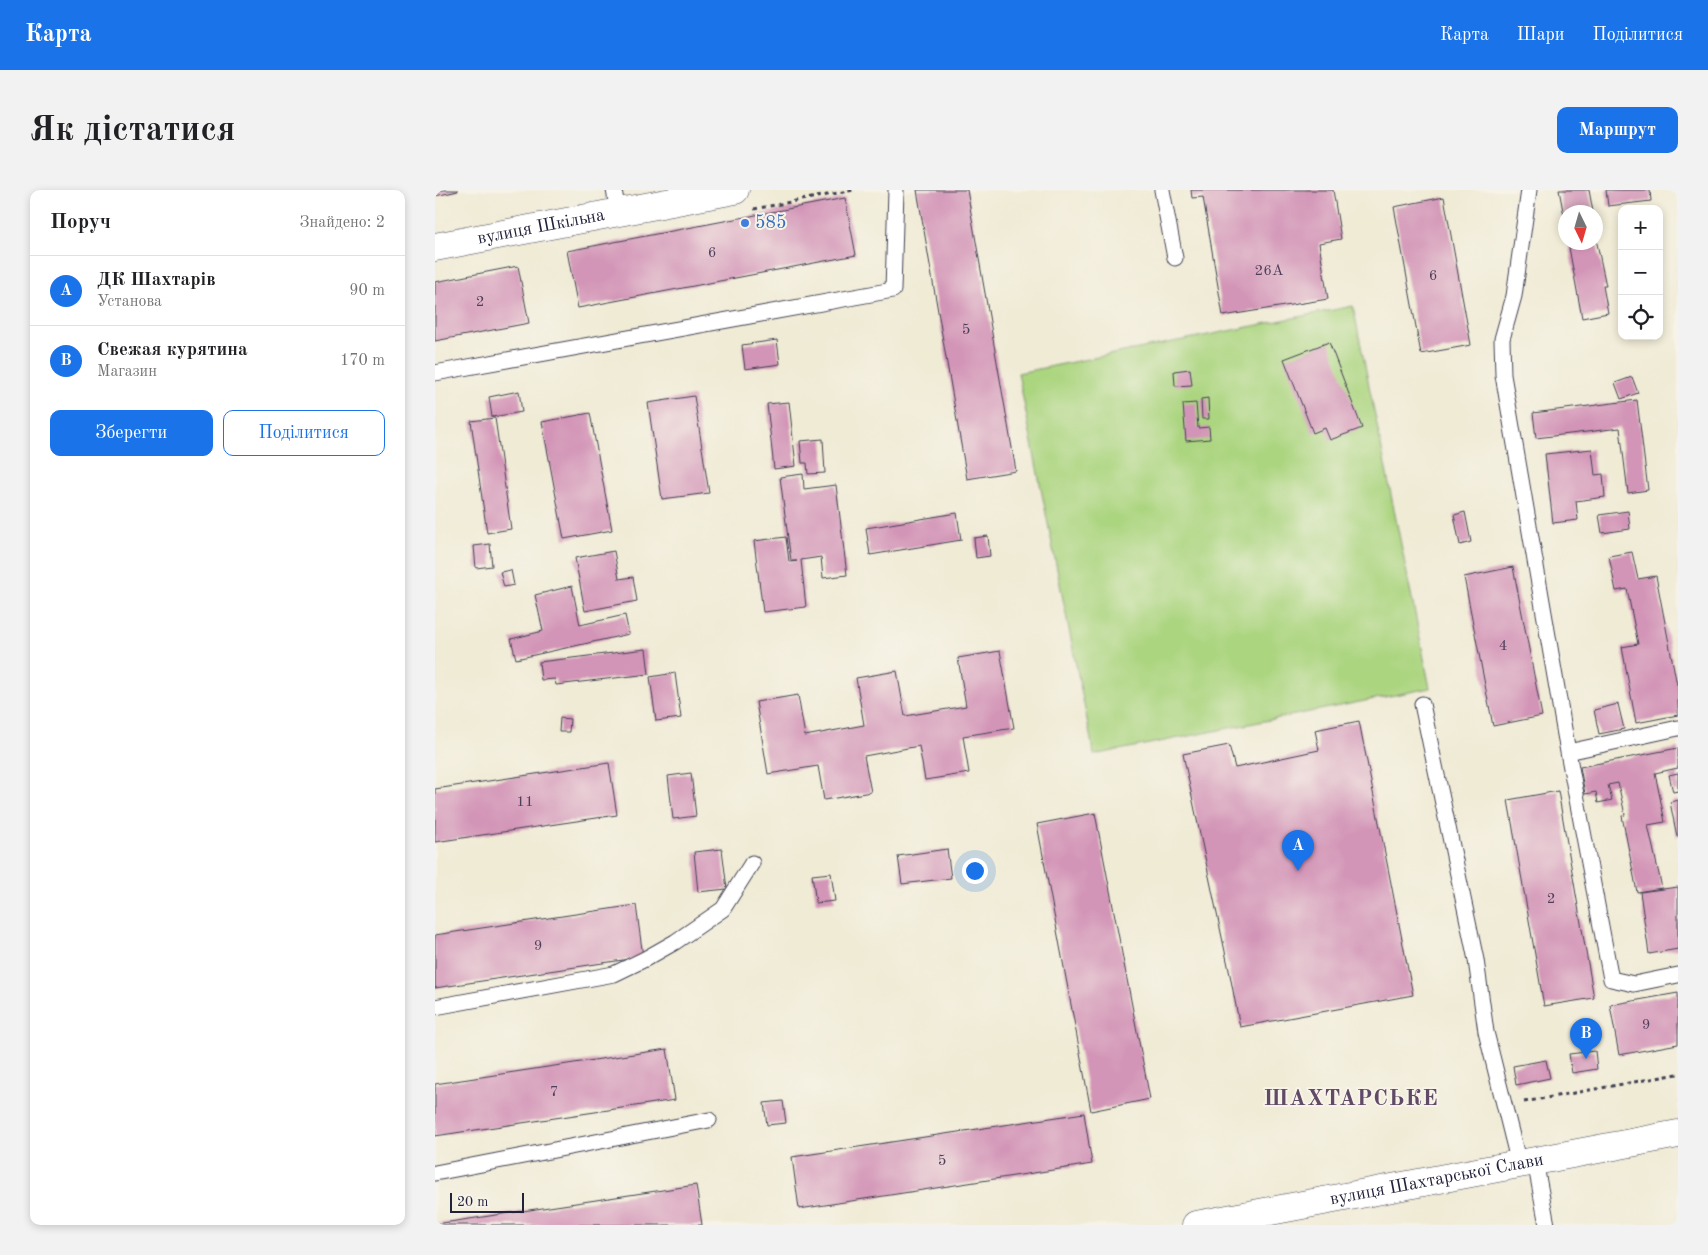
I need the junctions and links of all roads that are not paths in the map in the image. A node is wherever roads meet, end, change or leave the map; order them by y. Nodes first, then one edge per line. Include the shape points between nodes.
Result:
1 (735, 190) edge
2 (895, 190) edge
3 (1162, 190) edge
4 (1529, 190) edge
5 (616, 201) edge
6 (435, 247) edge
7 (1175, 258) dead end
8 (435, 373) edge
9 (1422, 704) dead end
10 (1678, 728) edge
11 (1568, 752) junction
12 (752, 863) dead end
13 (1678, 974) edge
14 (435, 1007) edge
15 (709, 1120) dead end
16 (1678, 1134) edge
17 (1527, 1163) junction
18 (435, 1173) edge
19 (1196, 1225) edge
20 (1547, 1225) edge

1 - 5 street, вулиця Шкільна
2 - 8 lane via 893,290
3 - 7 lane
4 - 11 lane via 1514,296 1502,339 1503,376
5 - 6 street, вулиця Шкільна
9 - 17 lane via 1477,960 1486,1032 1504,1106
10 - 11 lane
11 - 13 lane via 1611,980 1634,984
12 - 14 lane via 723,909 675,942 614,974
15 - 18 lane
16 - 17 street, вулиця Шахтарської Слави
17 - 19 street, вулиця Шахтарської Слави
17 - 20 lane

